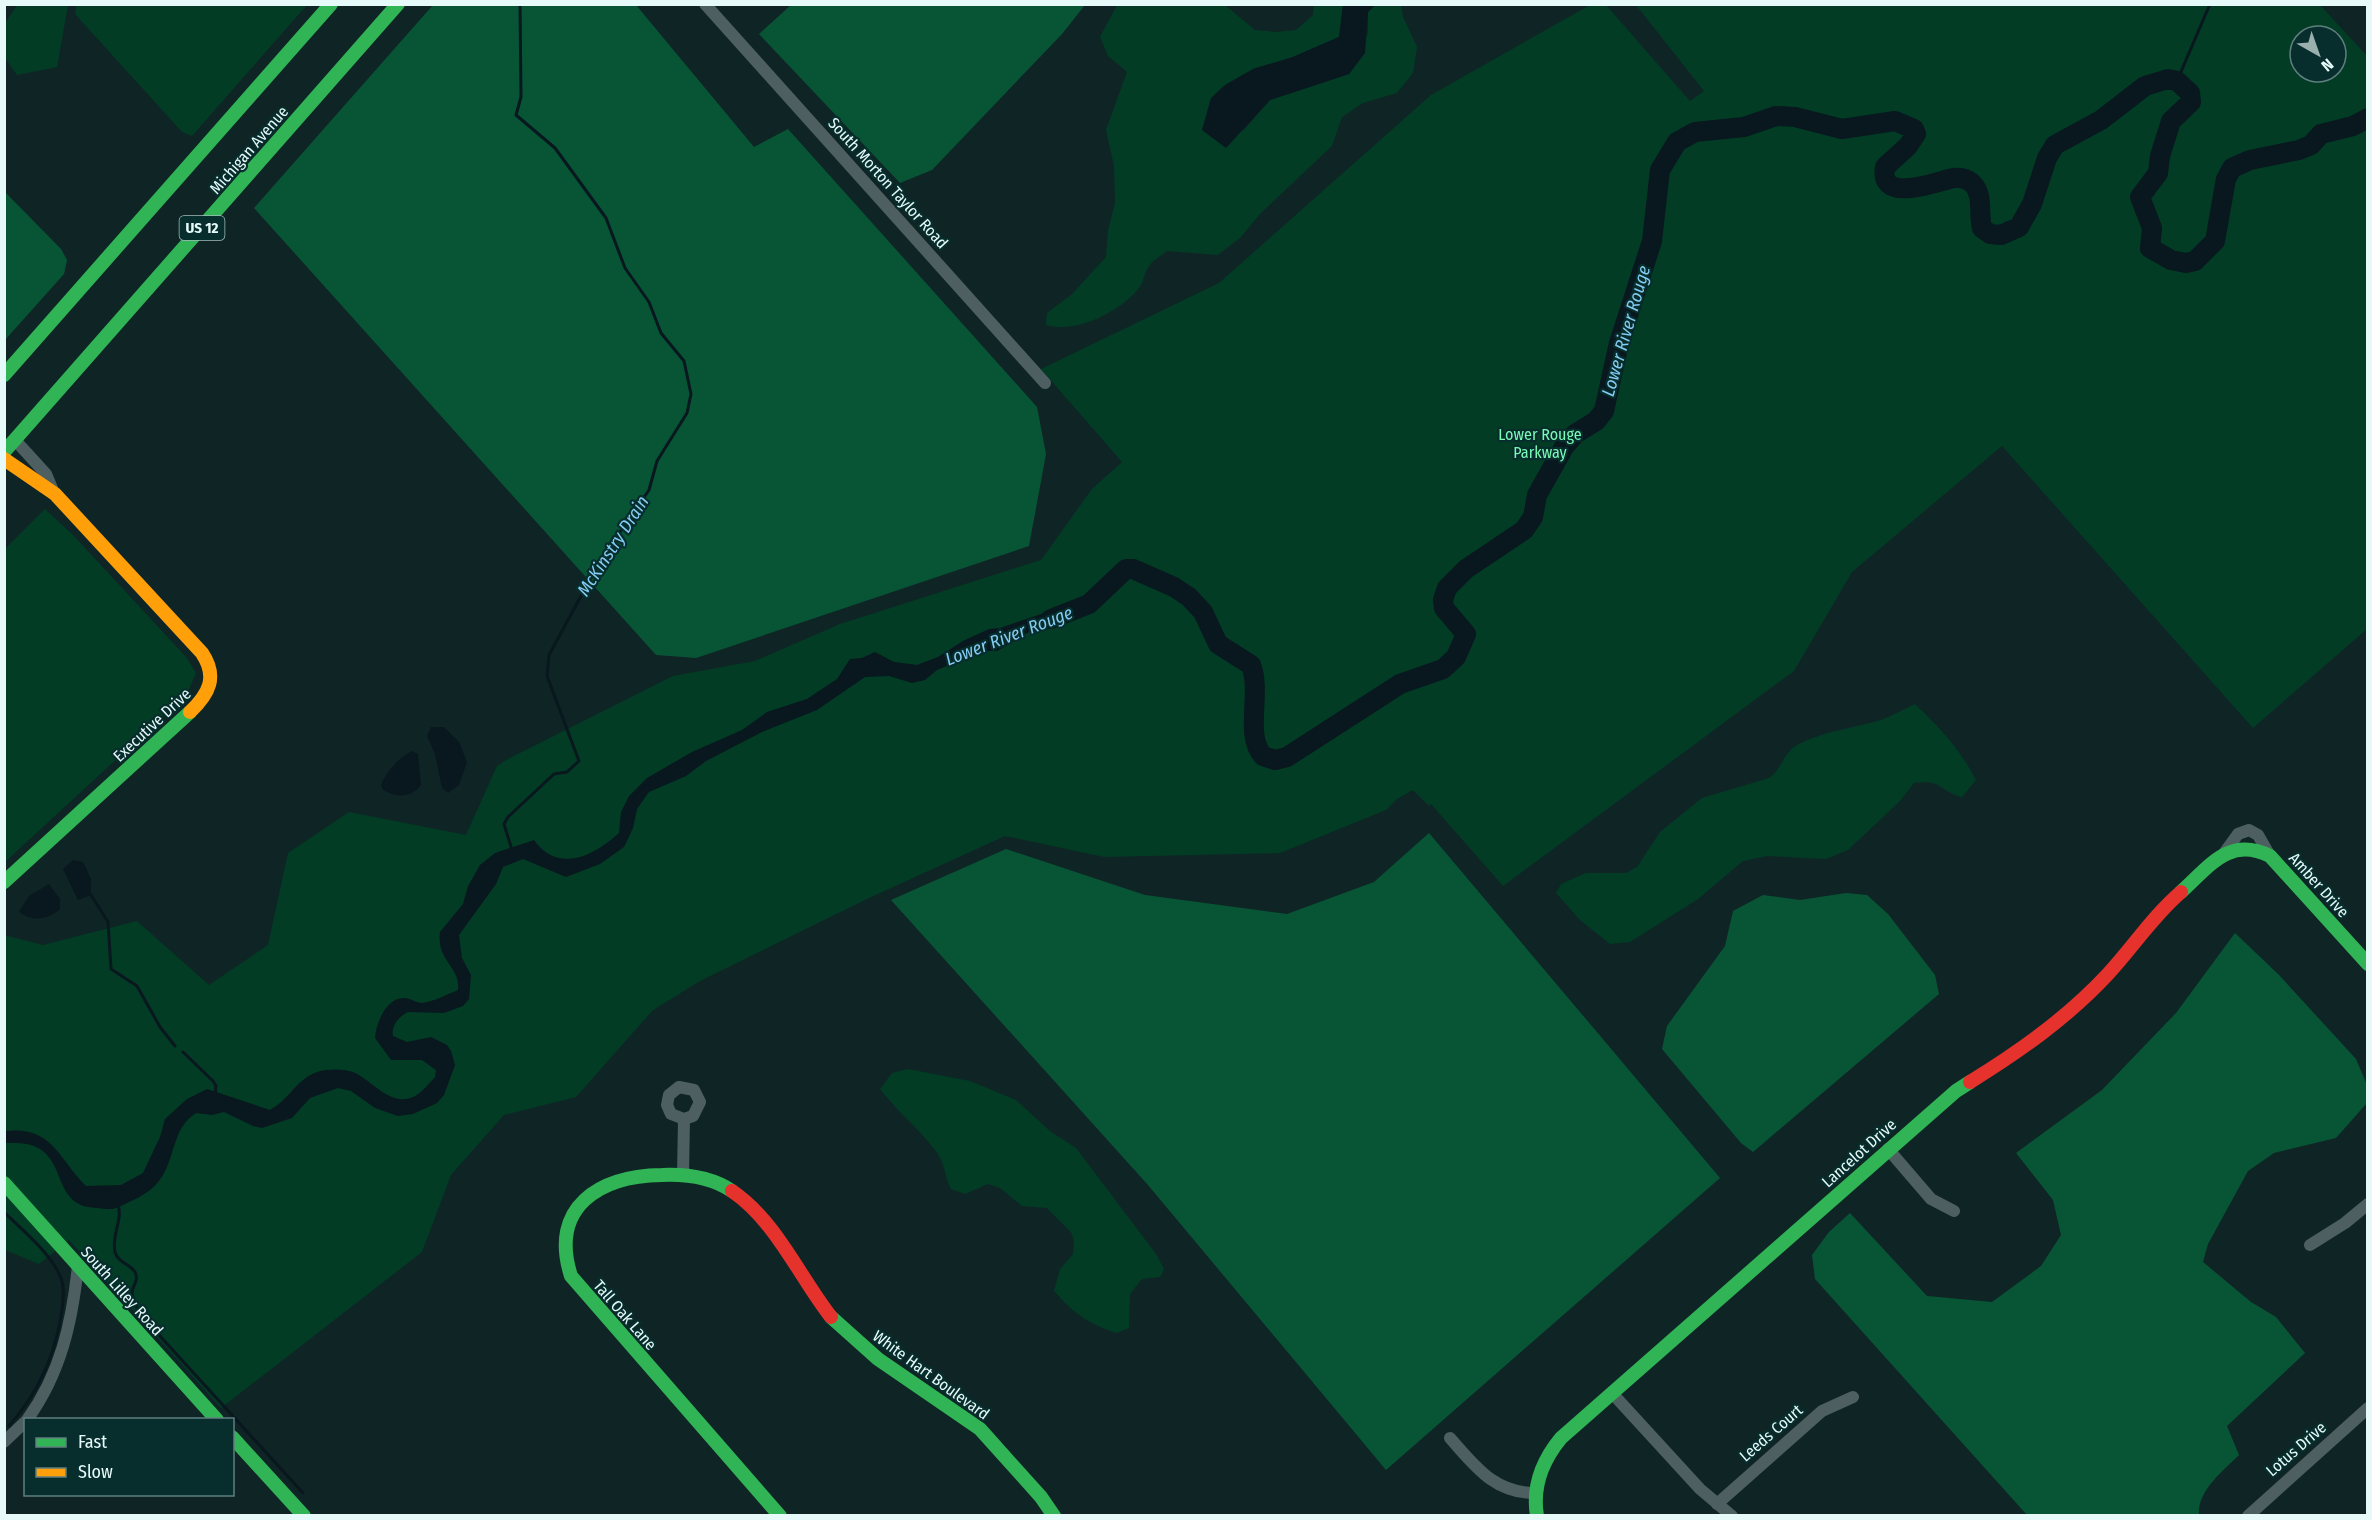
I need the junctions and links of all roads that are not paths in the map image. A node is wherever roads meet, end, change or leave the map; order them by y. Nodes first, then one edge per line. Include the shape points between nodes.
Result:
1 (331, 4) edge
2 (398, 4) edge
3 (705, 4) edge
4 (4, 375) edge
5 (1045, 383) dead end
6 (15, 440) junction
7 (4, 452) edge
8 (4, 459) edge
9 (55, 494) junction
10 (2249, 830) joint
11 (2250, 848) joint
12 (2224, 854) junction
13 (2270, 856) junction
14 (4, 882) edge
15 (2366, 960) edge
16 (684, 1119) dead end
17 (1888, 1149) junction
18 (683, 1175) junction
19 (4, 1183) edge
20 (2367, 1204) edge
21 (1954, 1211) dead end
22 (2310, 1245) dead end
23 (78, 1266) junction
24 (1612, 1392) junction
25 (1853, 1397) dead end
26 (2367, 1408) edge
27 (27, 1418) edge
28 (216, 1418) edge
29 (24, 1422) edge
30 (1450, 1438) dead end
31 (234, 1439) edge
32 (4, 1442) edge
33 (1535, 1493) junction
34 (1717, 1504) junction
35 (304, 1515) edge
36 (780, 1515) edge
37 (1054, 1515) edge
38 (1537, 1515) edge
39 (1732, 1515) edge
40 (2248, 1515) edge

1 - 4 street, Michigan Avenue
2 - 6 street, Michigan Avenue / US 12
3 - 5 street, South Morton Taylor Road
6 - 7 street, Michigan Avenue / US 12
6 - 9 street, Executive Drive via 46,474
8 - 9 street, Executive Drive
9 - 14 street, Executive Drive via 202,653 212,678 204,699
10 - 12 street, Lancelot Drive via 2238,834
10 - 13 street, Amber Drive via 2258,835
11 - 12 street, Lancelot Drive via 2236,848
11 - 13 street, Amber Drive
12 - 17 street, Lancelot Drive via 2162,908 2108,974 2068,1013 2023,1049 1956,1091
13 - 15 street, Amber Drive
16 - 18 street
17 - 21 street via 1931,1198
17 - 24 street, Lancelot Drive
18 - 36 street, Tall Oak Lane via 630,1178 603,1185 582,1201 568,1221 564,1234 566,1263 579,1287
18 - 37 street, White Hart Boulevard via 722,1185 741,1197 762,1218 832,1318 892,1371 965,1416 1020,1472
19 - 23 street, South Lilley Road
20 - 22 street
23 - 27 street via 59,1364
23 - 28 street, South Lilley Road
24 - 33 street, Lancelot Drive via 1552,1448 1540,1468
24 - 34 street
25 - 34 street, Leeds Court via 1822,1411
26 - 40 street, Lotus Drive
29 - 32 street
30 - 33 street via 1493,1483 1512,1491
31 - 35 street
33 - 38 street, Lancelot Drive
34 - 39 street

